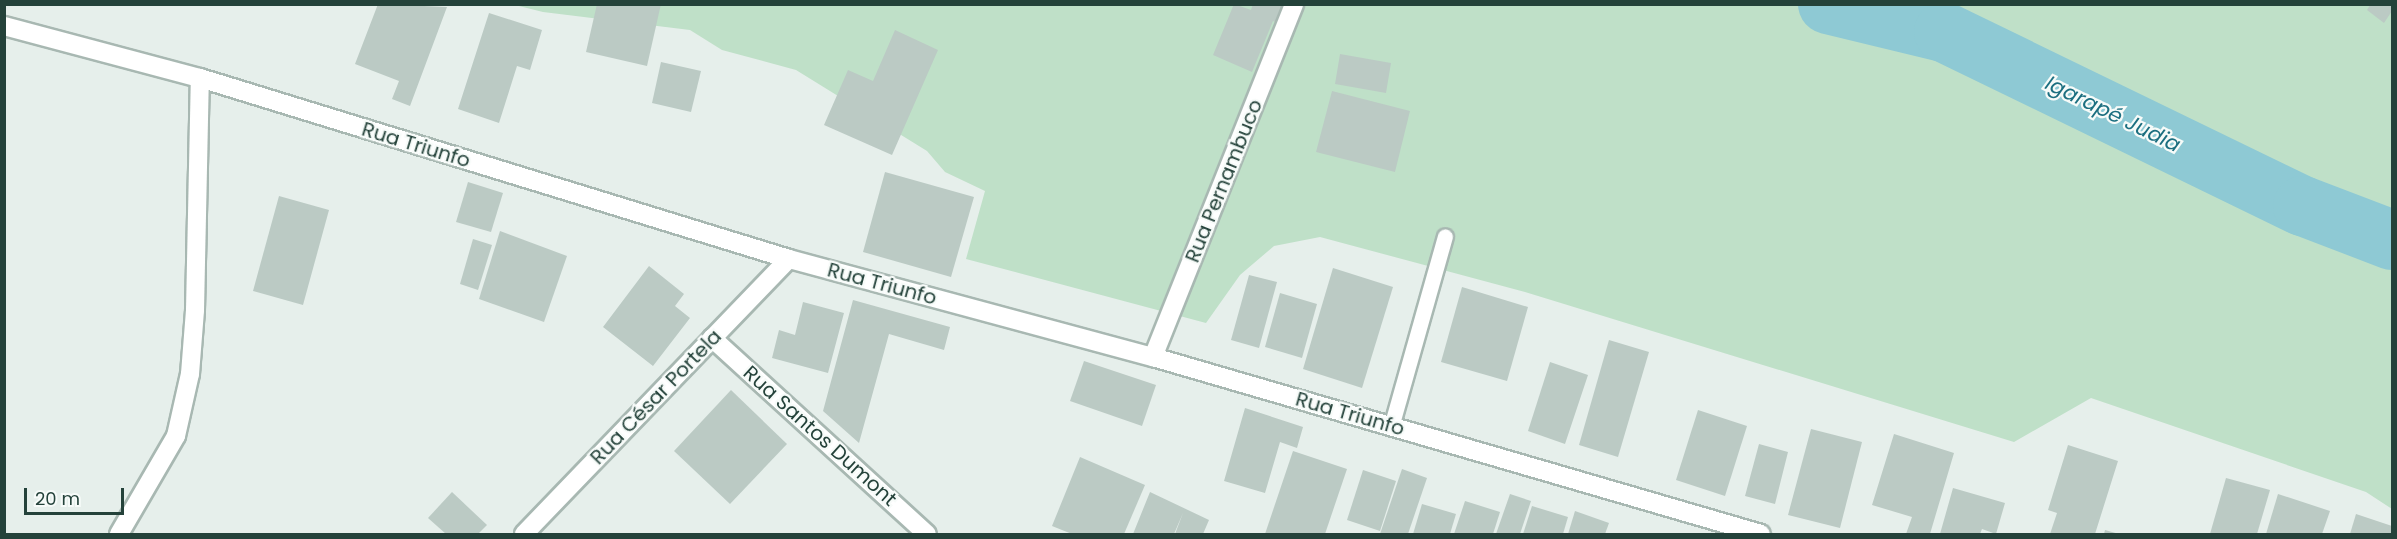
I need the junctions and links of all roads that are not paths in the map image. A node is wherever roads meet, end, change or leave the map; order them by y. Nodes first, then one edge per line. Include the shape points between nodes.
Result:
1 (1294, 4) edge
2 (4, 26) edge
3 (200, 78) junction
4 (1445, 236) dead end
5 (789, 259) junction
6 (712, 339) junction
7 (1153, 357) junction
8 (1391, 426) junction
9 (119, 534) edge
10 (524, 534) edge
11 (927, 534) edge
12 (1761, 534) edge

1 - 7 street, Rua Pernambuco
2 - 3 street, Rua Triunfo
3 - 5 street, Rua Triunfo
3 - 9 street via 190,374 176,436
4 - 8 lane
5 - 6 street, Rua César Portela
5 - 7 street, Rua Triunfo
6 - 10 street, Rua César Portela
6 - 11 street, Rua Santos Dumont
7 - 8 street, Rua Triunfo
8 - 12 street, Rua Triunfo

